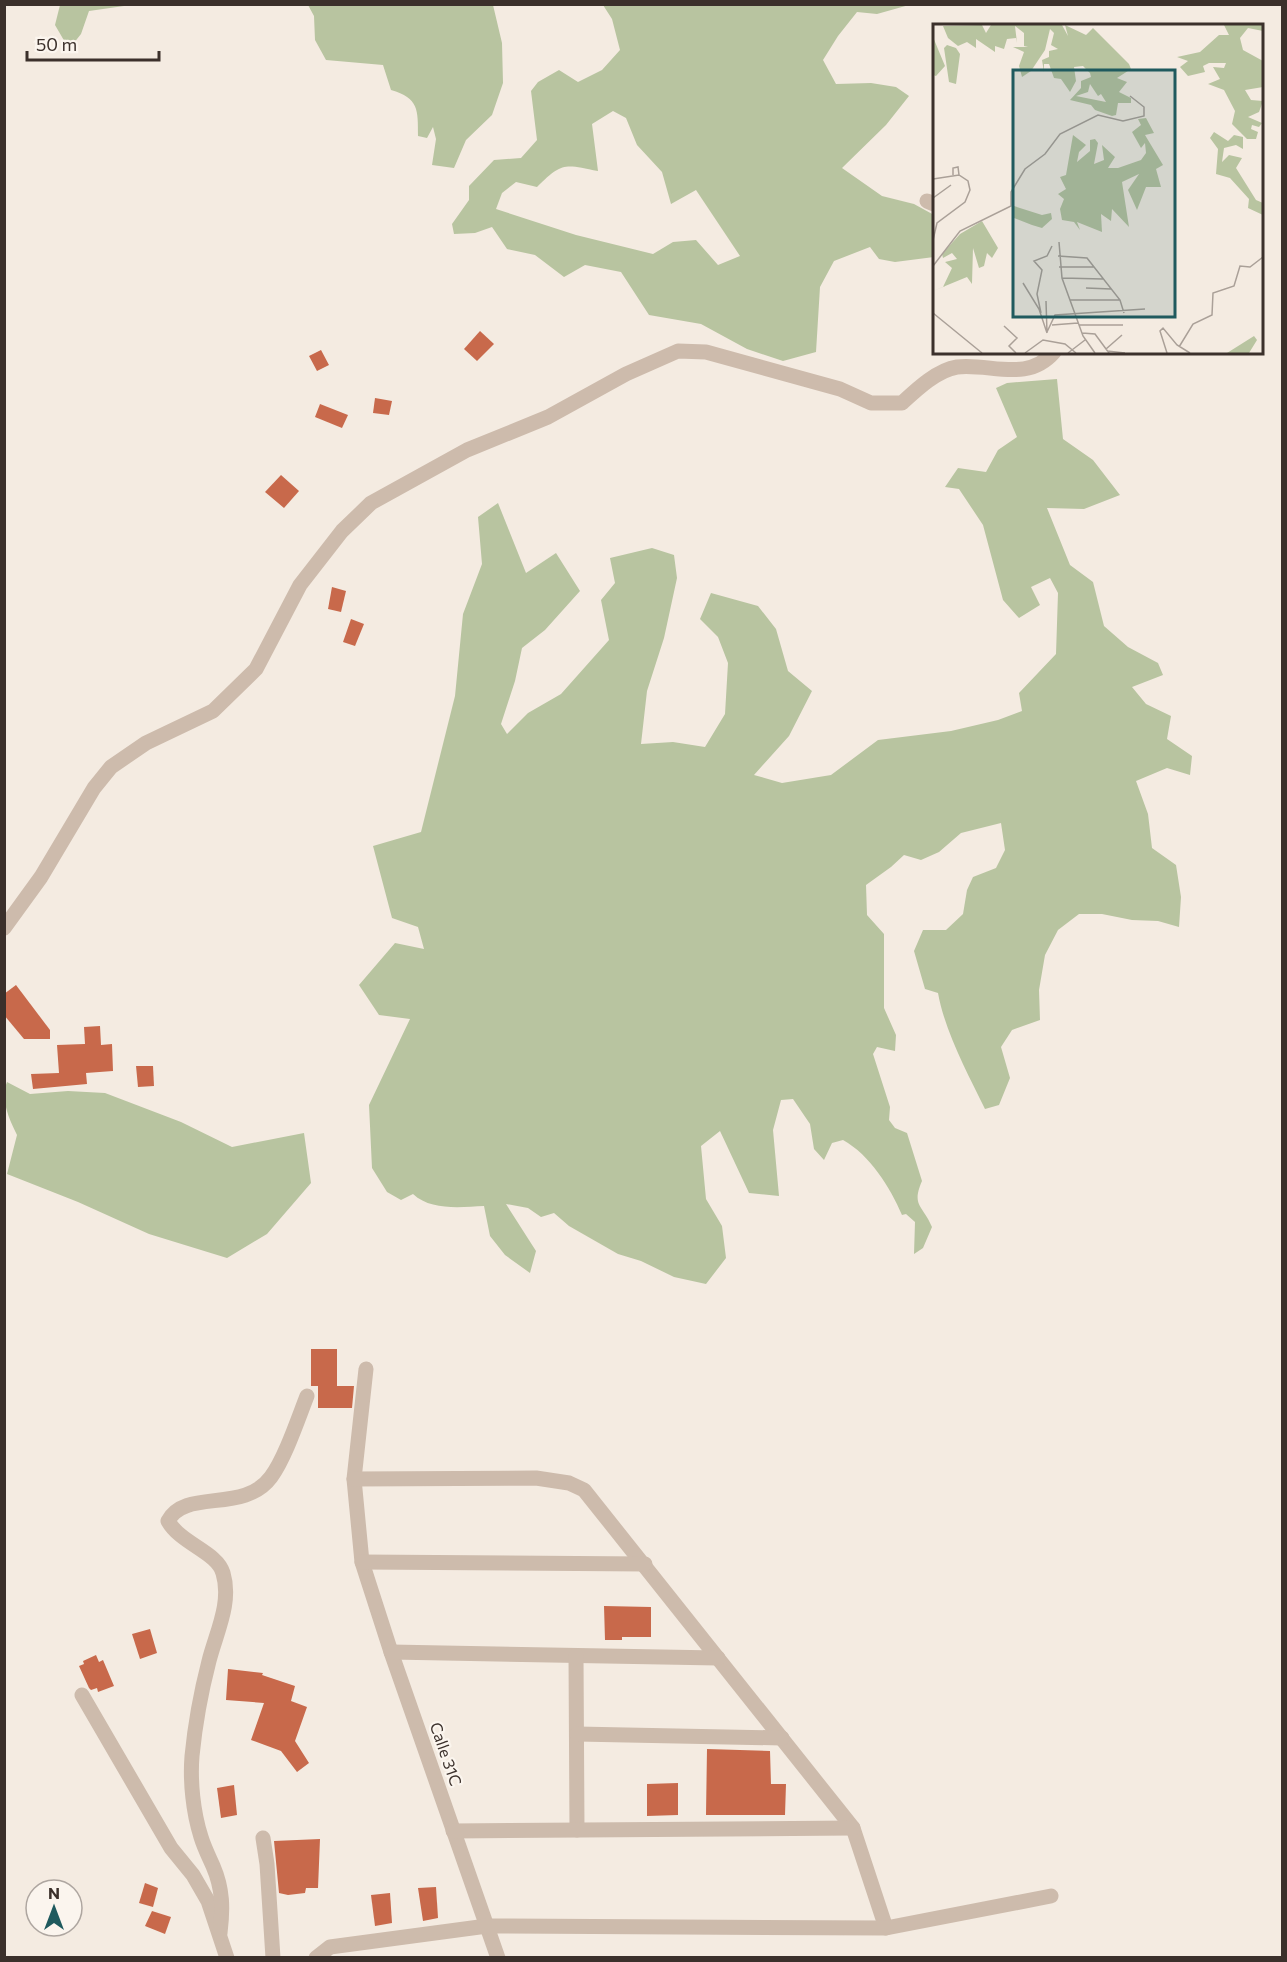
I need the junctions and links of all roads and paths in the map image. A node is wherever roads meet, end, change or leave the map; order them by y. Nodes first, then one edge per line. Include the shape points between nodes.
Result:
1 (1052, 354) edge
2 (4, 928) edge
3 (366, 1369) dead end
4 (306, 1396) dead end
5 (354, 1479) junction
6 (362, 1562) junction
7 (645, 1564) junction
8 (391, 1652) junction
9 (576, 1656) junction
10 (718, 1658) junction
11 (82, 1695) dead end
12 (576, 1734) junction
13 (782, 1738) junction
14 (854, 1828) junction
15 (577, 1830) junction
16 (453, 1831) junction
17 (262, 1838) dead end
18 (1051, 1896) dead end
19 (487, 1926) junction
20 (886, 1928) junction
21 (220, 1933) junction
22 (227, 1958) edge
23 (273, 1958) edge
24 (316, 1958) edge
25 (498, 1958) edge

1 - 2 street via 1042,365 1023,369 955,367 928,380 902,403 871,403 840,389 706,352 678,351 626,374 548,417 448,460 371,503 342,531 300,585 256,669 213,711 146,743 111,767
3 - 5 street, Calle 31C
4 - 21 street via 271,1478 249,1495 190,1504 173,1511 168,1521 192,1546 215,1559 223,1571 226,1590 192,1755 200,1837 215,1869 224,1909
5 - 6 street, Calle 31C
5 - 7 street via 536,1478 569,1483 584,1490
6 - 7 street
6 - 8 street, Calle 31C
7 - 10 street
8 - 9 street
8 - 16 street, Calle 31C
9 - 10 street
9 - 12 street
10 - 13 street
11 - 21 street via 171,1848 208,1900
12 - 13 street
12 - 15 street
13 - 14 street
14 - 15 street
14 - 20 street
15 - 16 street
16 - 19 street, Calle 31C
17 - 23 street
18 - 20 street
19 - 20 street
19 - 24 street via 330,1947
19 - 25 street, Calle 31C
21 - 22 street

